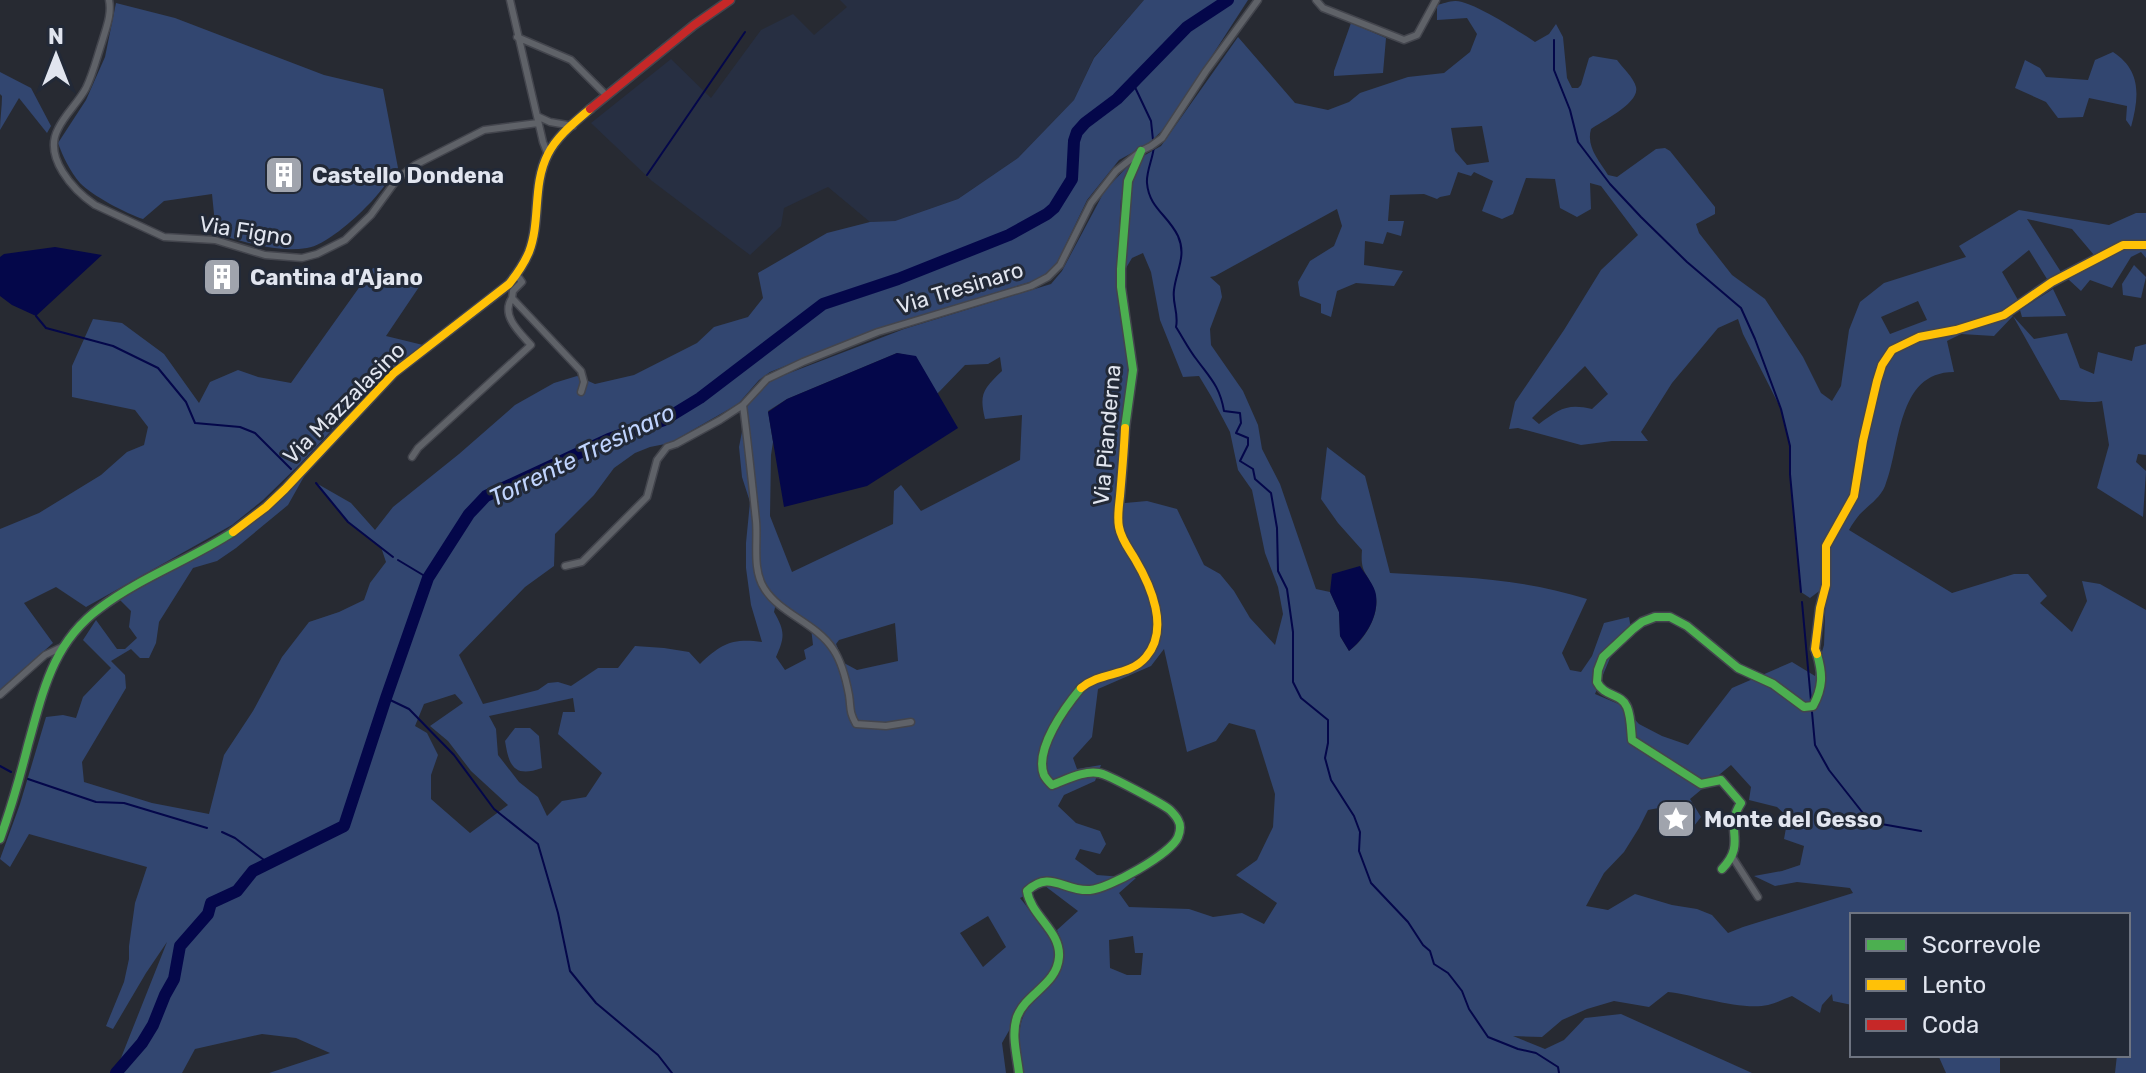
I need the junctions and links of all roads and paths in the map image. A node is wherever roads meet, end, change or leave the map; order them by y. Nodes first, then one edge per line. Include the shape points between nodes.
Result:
1 (109, 0) edge
2 (510, 0) edge
3 (730, 0) edge
4 (1258, 0) edge
5 (1316, 0) edge
6 (1436, 0) edge
7 (517, 37) junction
8 (607, 96) junction
9 (537, 120) junction
10 (573, 126) junction
11 (1141, 151) junction
12 (548, 155) junction
13 (2146, 245) edge
14 (517, 275) junction
15 (512, 298) junction
16 (581, 392) dead end
17 (743, 405) junction
18 (412, 457) dead end
19 (565, 566) dead end
20 (62, 647) junction
21 (0, 695) edge
22 (911, 722) dead end
23 (1, 836) edge
24 (1733, 858) junction
25 (1722, 869) dead end
26 (1758, 897) dead end
27 (1019, 1073) edge

1 - 9 street, Via Figno via 110,16 92,74 54,138 56,158 85,198 164,237 215,240 287,258 317,254 358,230 398,178 415,165 484,130
2 - 7 street
3 - 8 street, Via Mazzalasino
4 - 11 street, Via Tresinaro via 1154,144
5 - 6 street via 1323,8 1404,40 1417,35
7 - 8 street via 571,60
7 - 9 street
8 - 10 street, Via Mazzalasino
9 - 10 street
9 - 12 street
10 - 12 street, Via Mazzalasino
11 - 17 street, Via Tresinaro via 1098,191 1060,265 1048,277 803,362 767,379
11 - 27 street, Via Pianderna via 1128,181 1121,269 1133,370 1118,524 1142,573 1158,629 1139,664 1093,679 1075,695 1049,733 1043,775 1052,785 1089,772 1108,775 1170,810 1179,821 1179,838 1159,856 1097,890 1047,880 1027,891 1059,955 1052,977 1018,1014
12 - 14 street, Via Mazzalasino via 532,244
13 - 24 street via 2123,245 2052,282 2004,315 1919,337 1892,350 1877,381 1854,496 1826,546 1826,585 1815,649 1821,682 1813,706 1804,707 1773,684 1738,668 1670,617 1642,622 1603,657 1597,682 1627,706 1632,740 1701,784 1721,780 1741,803 1733,815
14 - 15 street via 522,282
14 - 20 street, Via Mazzalasino via 395,373 258,513 226,537 108,603
15 - 16 street via 581,371
15 - 18 street via 507,304 513,325 531,345
17 - 19 street, Via Tresinaro via 667,447 657,460 647,497 582,562
17 - 22 street via 762,585 776,603 832,647 846,678 856,724
20 - 21 street via 45,655
20 - 23 street, Via Mazzalasino
24 - 25 street
24 - 26 street

